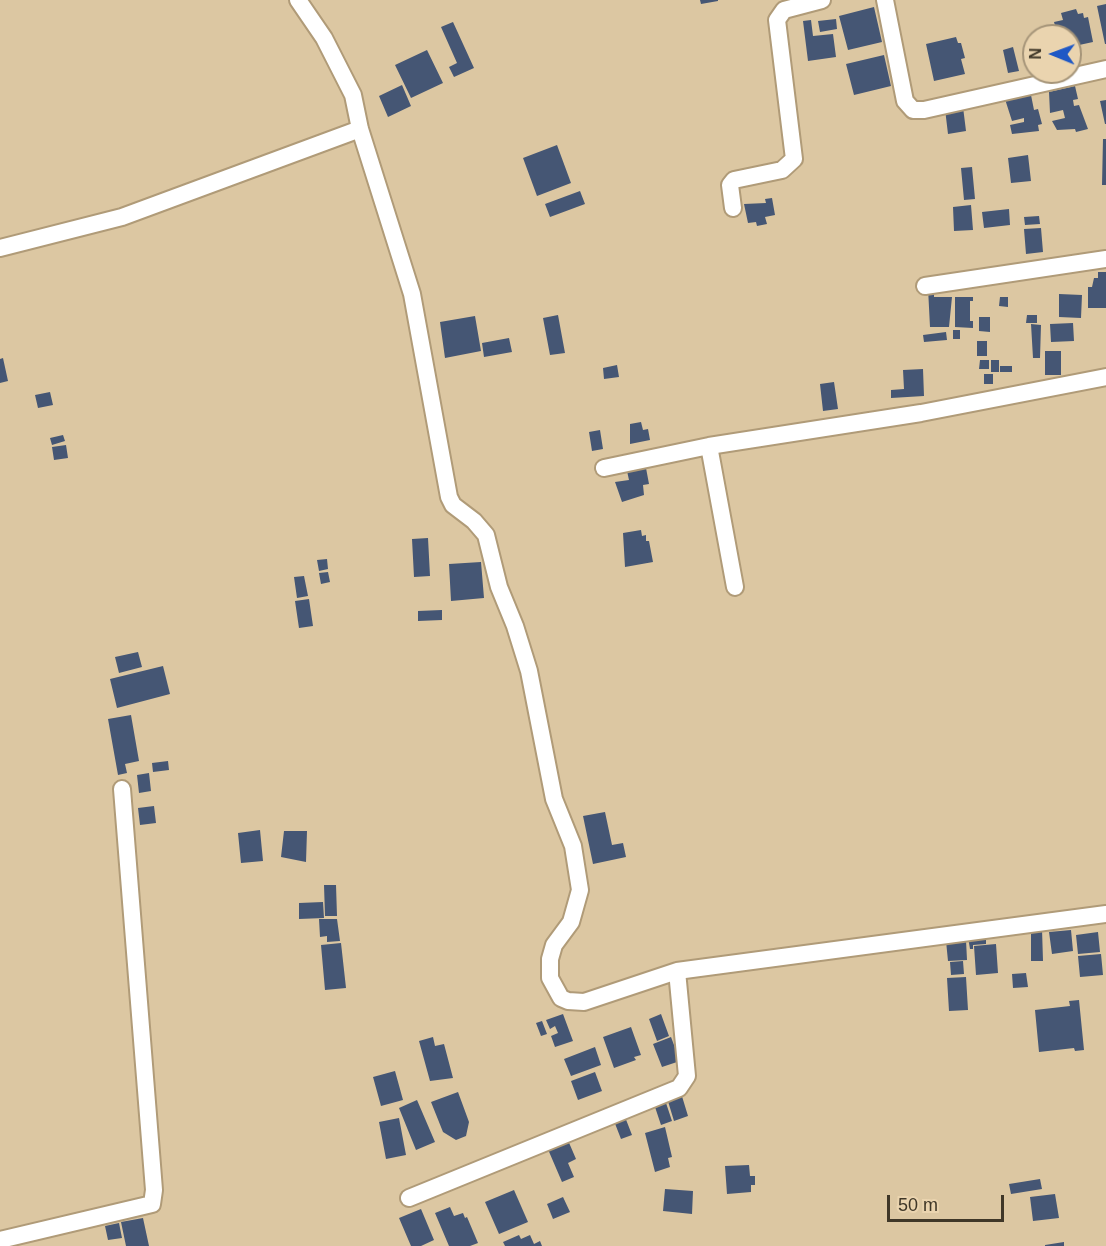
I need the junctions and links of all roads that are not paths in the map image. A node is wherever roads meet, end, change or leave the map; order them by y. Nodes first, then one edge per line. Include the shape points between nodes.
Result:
1 (298, 0) edge
2 (885, 0) edge
3 (814, 1) edge
4 (1106, 69) edge
5 (360, 129) junction
6 (733, 208) dead end
7 (0, 248) edge
8 (1106, 259) edge
9 (925, 286) dead end
10 (1106, 377) edge
11 (709, 446) junction
12 (604, 468) dead end
13 (735, 587) dead end
14 (122, 789) dead end
15 (1106, 914) edge
16 (677, 971) junction
17 (409, 1198) dead end
18 (0, 1240) edge

1 - 5 street via 346,78
2 - 4 street via 904,101 913,110
3 - 6 street via 784,10 777,20 794,159 782,170 734,180 730,185
5 - 7 street via 122,216
5 - 16 street via 412,294 449,497 453,506 486,535 499,587 529,671 554,799 573,846 580,890 572,922 554,945 550,959 552,987 561,998 584,1002
8 - 9 street
10 - 11 street via 921,413
11 - 12 street
11 - 13 street
14 - 18 street via 153,1204
15 - 16 street
16 - 17 street via 687,1076 679,1088

